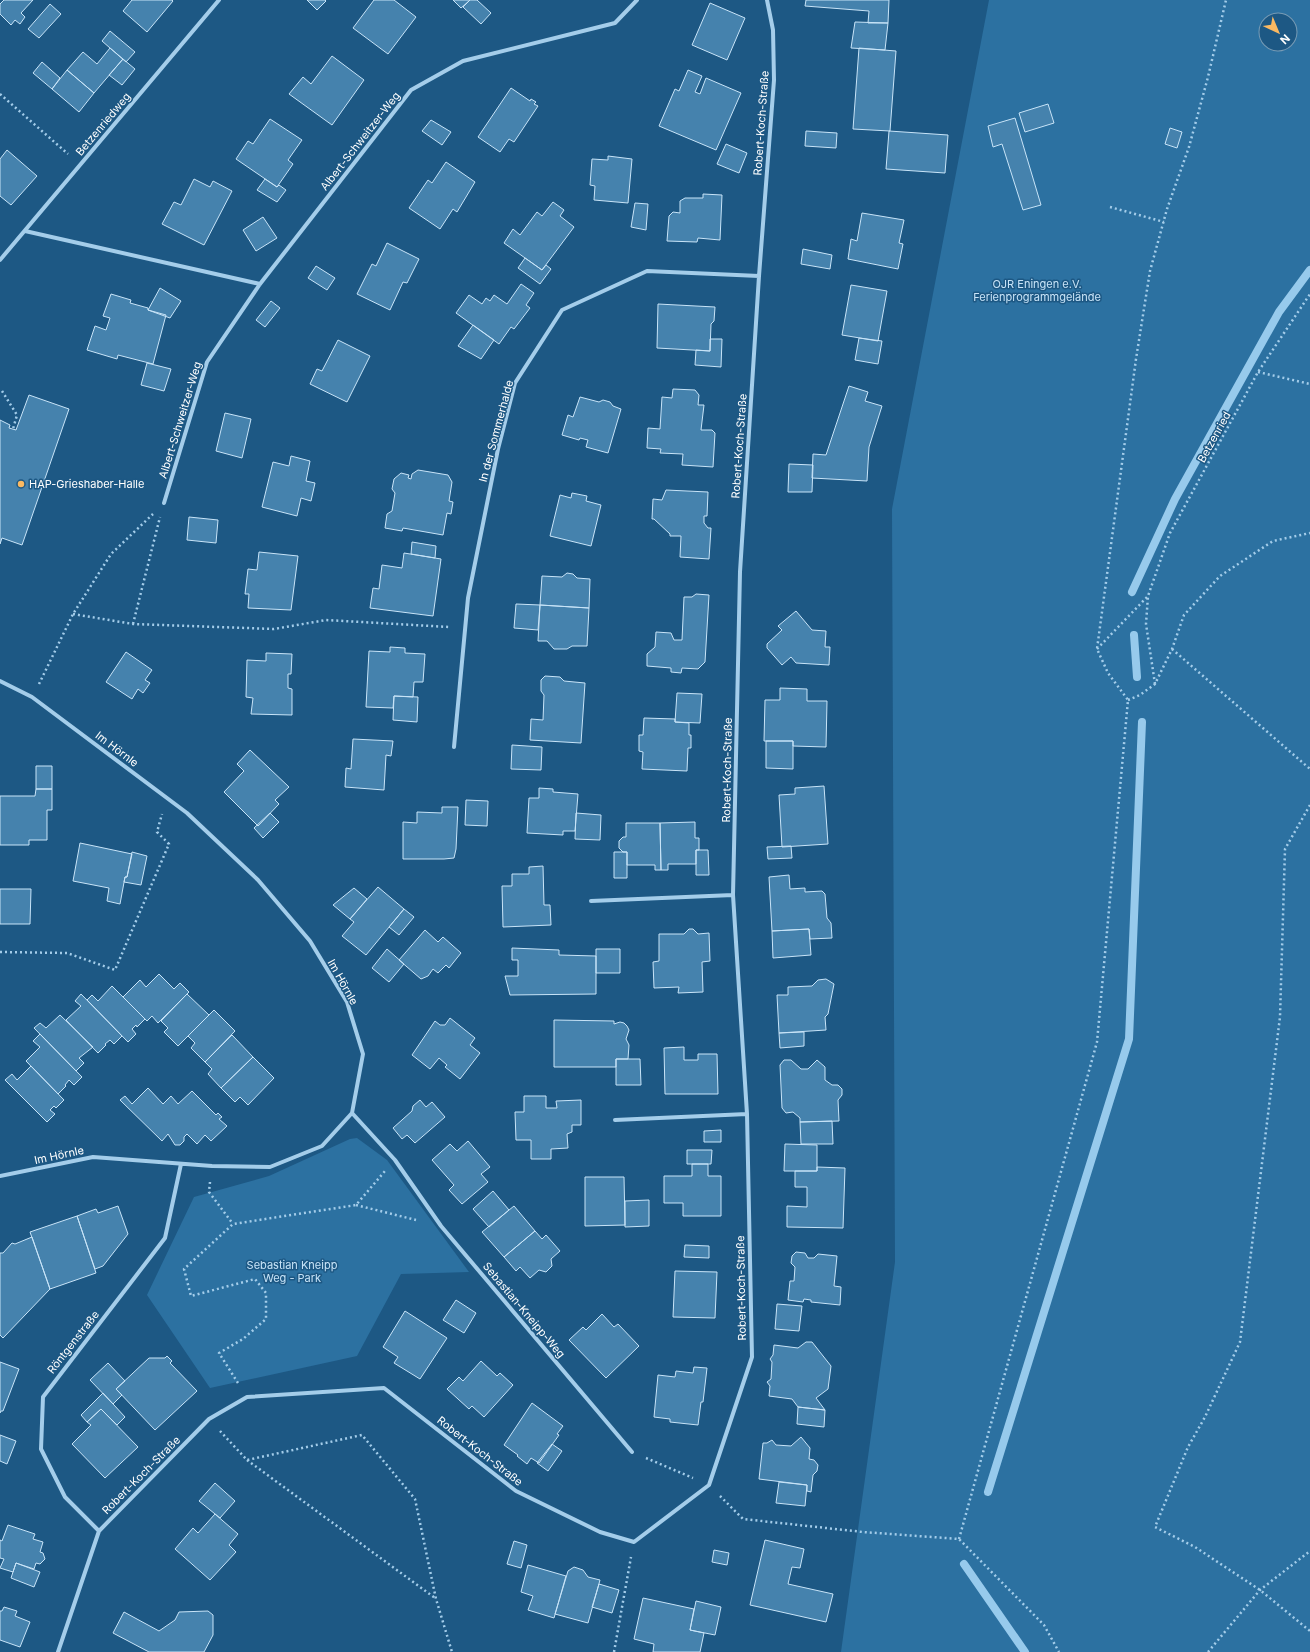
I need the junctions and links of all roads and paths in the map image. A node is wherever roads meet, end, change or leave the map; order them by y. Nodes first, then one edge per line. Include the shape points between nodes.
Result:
1 (220, 0) edge
2 (637, 0) edge
3 (767, 0) edge
4 (1226, 0) edge
5 (0, 94) edge
6 (80, 165) junction
7 (1110, 207) dead end
8 (1164, 222) junction
9 (25, 231) junction
10 (0, 260) edge
11 (759, 276) junction
12 (260, 284) junction
13 (1310, 294) edge
14 (1258, 372) junction
15 (1310, 384) edge
16 (2, 391) dead end
17 (13, 429) dead end
18 (164, 503) junction
19 (1310, 533) edge
20 (1148, 596) junction
21 (73, 614) junction
22 (133, 624) junction
23 (465, 628) junction
24 (1097, 649) junction
25 (1172, 649) junction
26 (0, 681) edge
27 (1155, 684) junction
28 (32, 697) junction
29 (1128, 700) junction
30 (454, 747) dead end
31 (1310, 769) edge
32 (167, 798) junction
33 (1310, 805) edge
34 (733, 895) junction
35 (591, 901) dead end
36 (0, 952) edge
37 (352, 1113) junction
38 (747, 1114) junction
39 (615, 1120) dead end
40 (395, 1160) junction
41 (181, 1164) junction
42 (212, 1166) junction
43 (0, 1176) edge
44 (356, 1205) junction
45 (233, 1224) junction
46 (441, 1226) junction
47 (247, 1397) junction
48 (209, 1419) junction
49 (632, 1452) joint
50 (247, 1460) junction
51 (709, 1485) junction
52 (98, 1530) junction
53 (959, 1539) junction
54 (634, 1542) junction
55 (1310, 1551) edge
56 (1260, 1590) junction
57 (436, 1599) junction
58 (1310, 1631) edge
59 (58, 1652) edge
60 (452, 1652) edge
61 (614, 1652) edge
62 (1059, 1652) edge
63 (1208, 1652) edge

1 - 6 street, Betzenriedweg
2 - 12 street, Albert-Schweitzer-Weg via 615,23 463,61 411,90
3 - 11 street, Robert-Koch-Straße via 773,30 774,80
4 - 8 path via 1189,147
5 - 6 path
6 - 9 street, Betzenriedweg
7 - 8 path
8 - 24 path via 1150,271 1136,359
9 - 10 street, Betzenriedweg
9 - 12 street
11 - 23 street, In der Sommerhalde via 646,271 562,310 515,383 498,449 468,598
11 - 34 street, Robert-Koch-Straße via 740,572
12 - 18 street, Albert-Schweitzer-Weg via 207,362
13 - 14 path, Betzenried
14 - 15 path
14 - 20 path, Betzenried via 1170,533
16 - 17 path via 17,415
18 - 21 path via 111,554
18 - 22 path
19 - 25 path via 1273,541 1220,576 1184,615
20 - 24 path
20 - 27 path via 1146,624
21 - 22 path
21 - 28 path
22 - 23 path via 274,629 326,620
23 - 30 street, In der Sommerhalde
24 - 29 path via 1108,673
25 - 27 path
25 - 31 path
26 - 28 street, Im Hörnle
27 - 29 path
28 - 32 street, Im Hörnle
29 - 53 path via 1097,1042
32 - 36 path via 157,832 169,844 115,970 67,952
32 - 37 street, Im Hörnle via 187,813 258,880 310,941 347,1002 363,1054
33 - 56 path via 1284,850 1280,1017 1240,1342 1188,1447 1155,1527 1195,1547
34 - 35 street
34 - 38 street, Robert-Koch-Straße
37 - 40 street, Sebastian-Kneipp-Weg
37 - 42 street, Im Hörnle via 322,1146 270,1167
38 - 39 street
38 - 51 street, Robert-Koch-Straße via 752,1357
40 - 44 path
40 - 46 street, Sebastian-Kneipp-Weg
41 - 42 street, Im Hörnle
41 - 43 street, Im Hörnle via 93,1157
41 - 52 street, Röntgenstraße via 165,1238 43,1397 41,1449 65,1497
42 - 45 path via 210,1192
44 - 45 path
44 - 46 path
45 - 47 path via 184,1269 191,1296 255,1279 266,1293 266,1319 243,1339 219,1353
46 - 49 street, Sebastian-Kneipp-Weg
47 - 48 street, Robert-Koch-Straße
47 - 54 street, Robert-Koch-Straße via 384,1388 516,1491 600,1532
48 - 50 path
48 - 52 street, Robert-Koch-Straße
49 - 51 path
50 - 57 path
50 - 57 path via 362,1435 415,1499
51 - 53 path via 743,1519
51 - 54 street
52 - 59 street, Robert-Koch-Straße
53 - 62 path via 1044,1625
54 - 61 path
55 - 56 path
56 - 58 path
56 - 63 path
57 - 60 path

